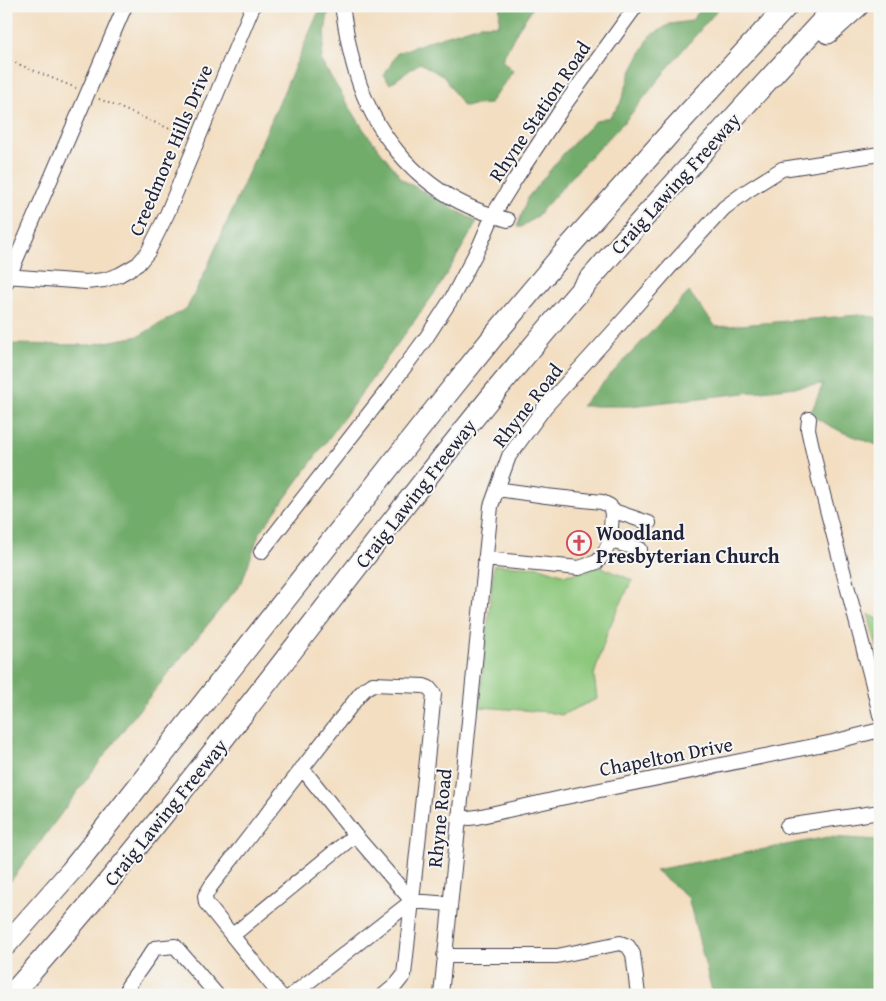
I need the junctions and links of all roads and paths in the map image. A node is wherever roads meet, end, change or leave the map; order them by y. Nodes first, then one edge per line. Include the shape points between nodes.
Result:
1 (125, 6) edge
2 (253, 6) edge
3 (342, 6) edge
4 (636, 6) edge
5 (772, 6) edge
6 (787, 6) edge
7 (836, 6) edge
8 (858, 6) edge
9 (6, 59) edge
10 (78, 89) dead end
11 (97, 99) dead end
12 (723, 129) junction
13 (670, 133) junction
14 (187, 136) dead end
15 (880, 154) edge
16 (494, 215) junction
17 (508, 220) dead end
18 (7, 279) edge
19 (809, 419) dead end
20 (497, 489) junction
21 (611, 510) junction
22 (649, 522) dead end
23 (610, 540) junction
24 (640, 549) dead end
25 (261, 552) dead end
26 (485, 559) junction
27 (880, 715) edge
28 (880, 730) edge
29 (302, 768) junction
30 (880, 812) edge
31 (459, 816) junction
32 (787, 826) dead end
33 (355, 835) junction
34 (412, 902) junction
35 (450, 904) junction
36 (233, 935) junction
37 (6, 945) edge
38 (444, 956) junction
39 (10, 995) edge
40 (132, 995) edge
41 (216, 995) edge
42 (280, 995) edge
43 (292, 995) edge
44 (384, 995) edge
45 (441, 995) edge
46 (638, 995) edge

1 - 18 street
2 - 18 street, Creedmore Hills Drive via 166,214 148,252 138,264 104,280
3 - 16 street via 362,93 382,132 427,181 452,198
4 - 16 street, Rhyne Station Road via 563,107
5 - 13 highway
6 - 13 highway, Craig Lawing Freeway
7 - 12 highway, Craig Lawing Freeway
8 - 12 highway
9 - 10 path
11 - 14 path
12 - 39 highway, Craig Lawing Freeway via 575,295 458,438 108,882
13 - 37 highway, Craig Lawing Freeway via 497,332 71,871
15 - 20 street, Rhyne Road via 782,169 724,208 545,407 509,456
16 - 17 street
16 - 25 street, Rhyne Station Road via 452,298 426,338
19 - 27 street via 808,429 819,479
20 - 21 street via 602,502
20 - 26 street, Rhyne Road via 491,506
21 - 22 street
21 - 23 street
23 - 24 street
23 - 26 street via 597,562 579,568
26 - 31 street, Rhyne Road
28 - 31 street, Chapelton Drive via 477,817
29 - 33 street
29 - 34 street via 360,694 373,684 424,686 434,694
29 - 36 street via 205,896 206,903
30 - 32 street
31 - 35 street, Rhyne Road
33 - 34 street
33 - 36 street
34 - 35 street
34 - 43 street
34 - 44 street via 404,975
35 - 38 street, Rhyne Road
36 - 42 street
38 - 45 street, Rhyne Road
38 - 46 street via 557,956 620,943 628,946 632,954
40 - 41 street via 128,986 155,948 175,946

